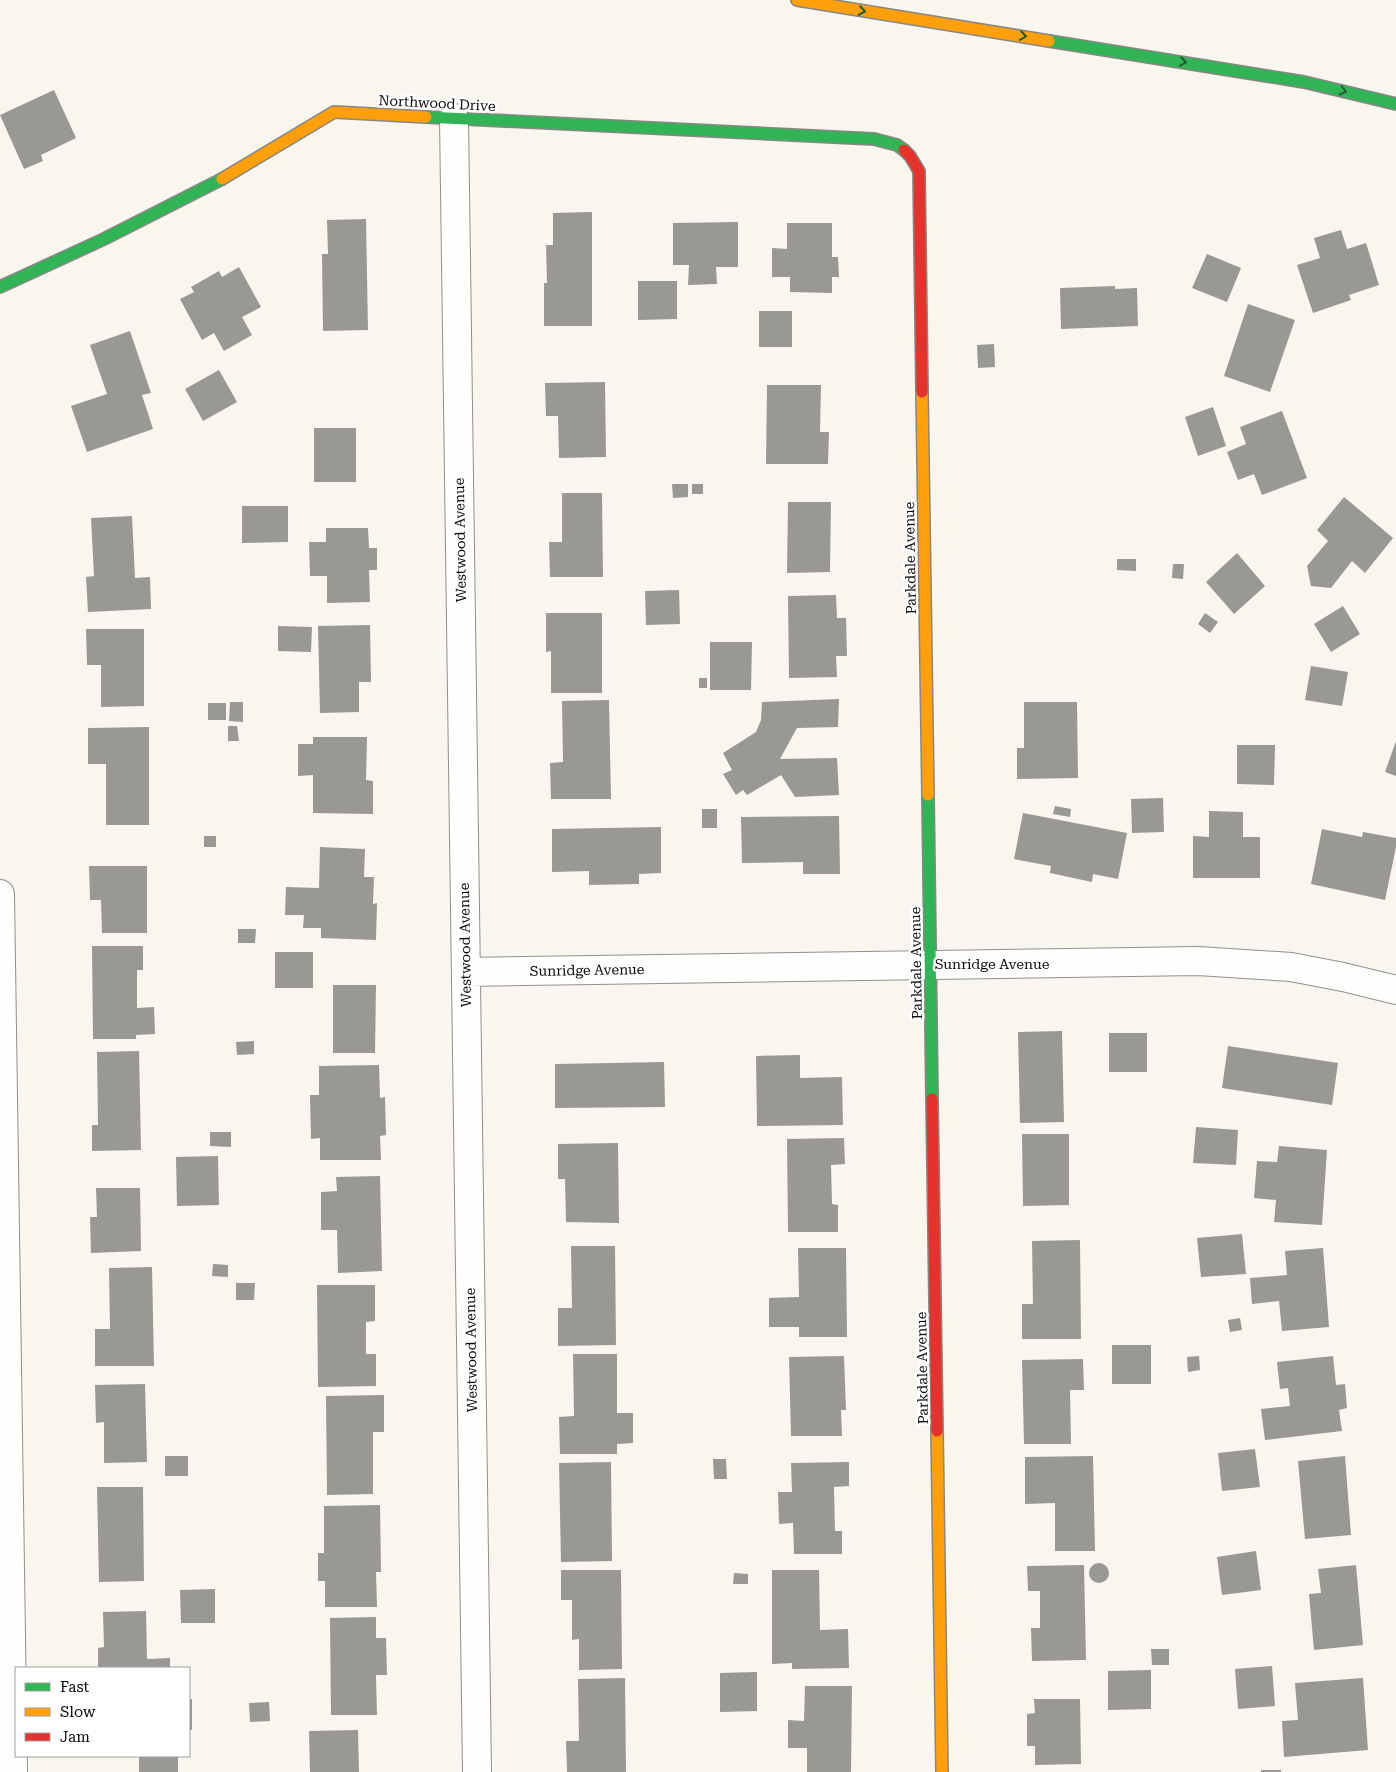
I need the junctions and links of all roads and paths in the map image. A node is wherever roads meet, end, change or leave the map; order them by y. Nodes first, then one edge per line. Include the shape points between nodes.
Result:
1 (797, 0) edge
2 (1396, 104) edge
3 (454, 118) junction
4 (911, 156) joint
5 (0, 287) edge
6 (0, 894) edge
7 (931, 965) junction
8 (466, 972) junction
9 (1396, 990) edge
10 (13, 1772) edge
11 (477, 1772) edge
12 (942, 1772) edge

1 -> 2 main road via 1304,82
3 - 4 main road, Northwood Drive via 874,140 900,145
3 - 5 main road, Northwood Drive via 334,112 210,186
3 - 8 street, Westwood Avenue
4 - 7 main road, Parkdale Avenue via 919,171
6 - 10 street
7 - 8 street, Sunridge Avenue
7 - 9 street, Sunridge Avenue via 1198,961 1292,967
7 - 12 main road, Parkdale Avenue
8 - 11 street, Westwood Avenue

